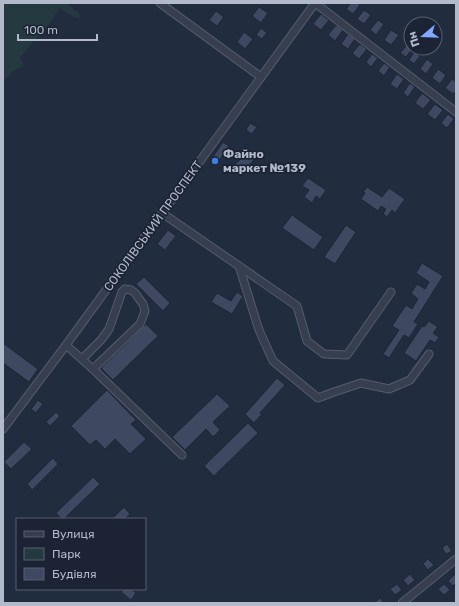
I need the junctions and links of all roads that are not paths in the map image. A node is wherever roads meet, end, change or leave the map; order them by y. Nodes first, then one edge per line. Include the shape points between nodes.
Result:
1 (160, 3) edge
2 (315, 3) edge
3 (261, 77) junction
4 (456, 112) edge
5 (162, 213) junction
6 (239, 266) junction
7 (391, 292) dead end
8 (66, 345) junction
9 (429, 354) dead end
10 (82, 360) junction
11 (93, 369) junction
12 (3, 429) edge
13 (182, 455) dead end
14 (456, 559) edge
15 (402, 603) edge

1 - 3 street
2 - 3 street, СОКОЛІВСЬКИЙ ПРОСПЕКТ
2 - 4 street
3 - 5 street, СОКОЛІВСЬКИЙ ПРОСПЕКТ
5 - 6 street
5 - 8 street, СОКОЛІВСЬКИЙ ПРОСПЕКТ
6 - 7 street via 297,306 307,341 324,354 347,355
6 - 9 street via 259,330 273,361 318,398 361,383 389,389 410,380
8 - 10 street
8 - 12 street, СОКОЛІВСЬКИЙ ПРОСПЕКТ
10 - 11 street
10 - 11 street via 108,329 122,292 125,289 135,293 145,311 140,324
11 - 13 street
14 - 15 street

